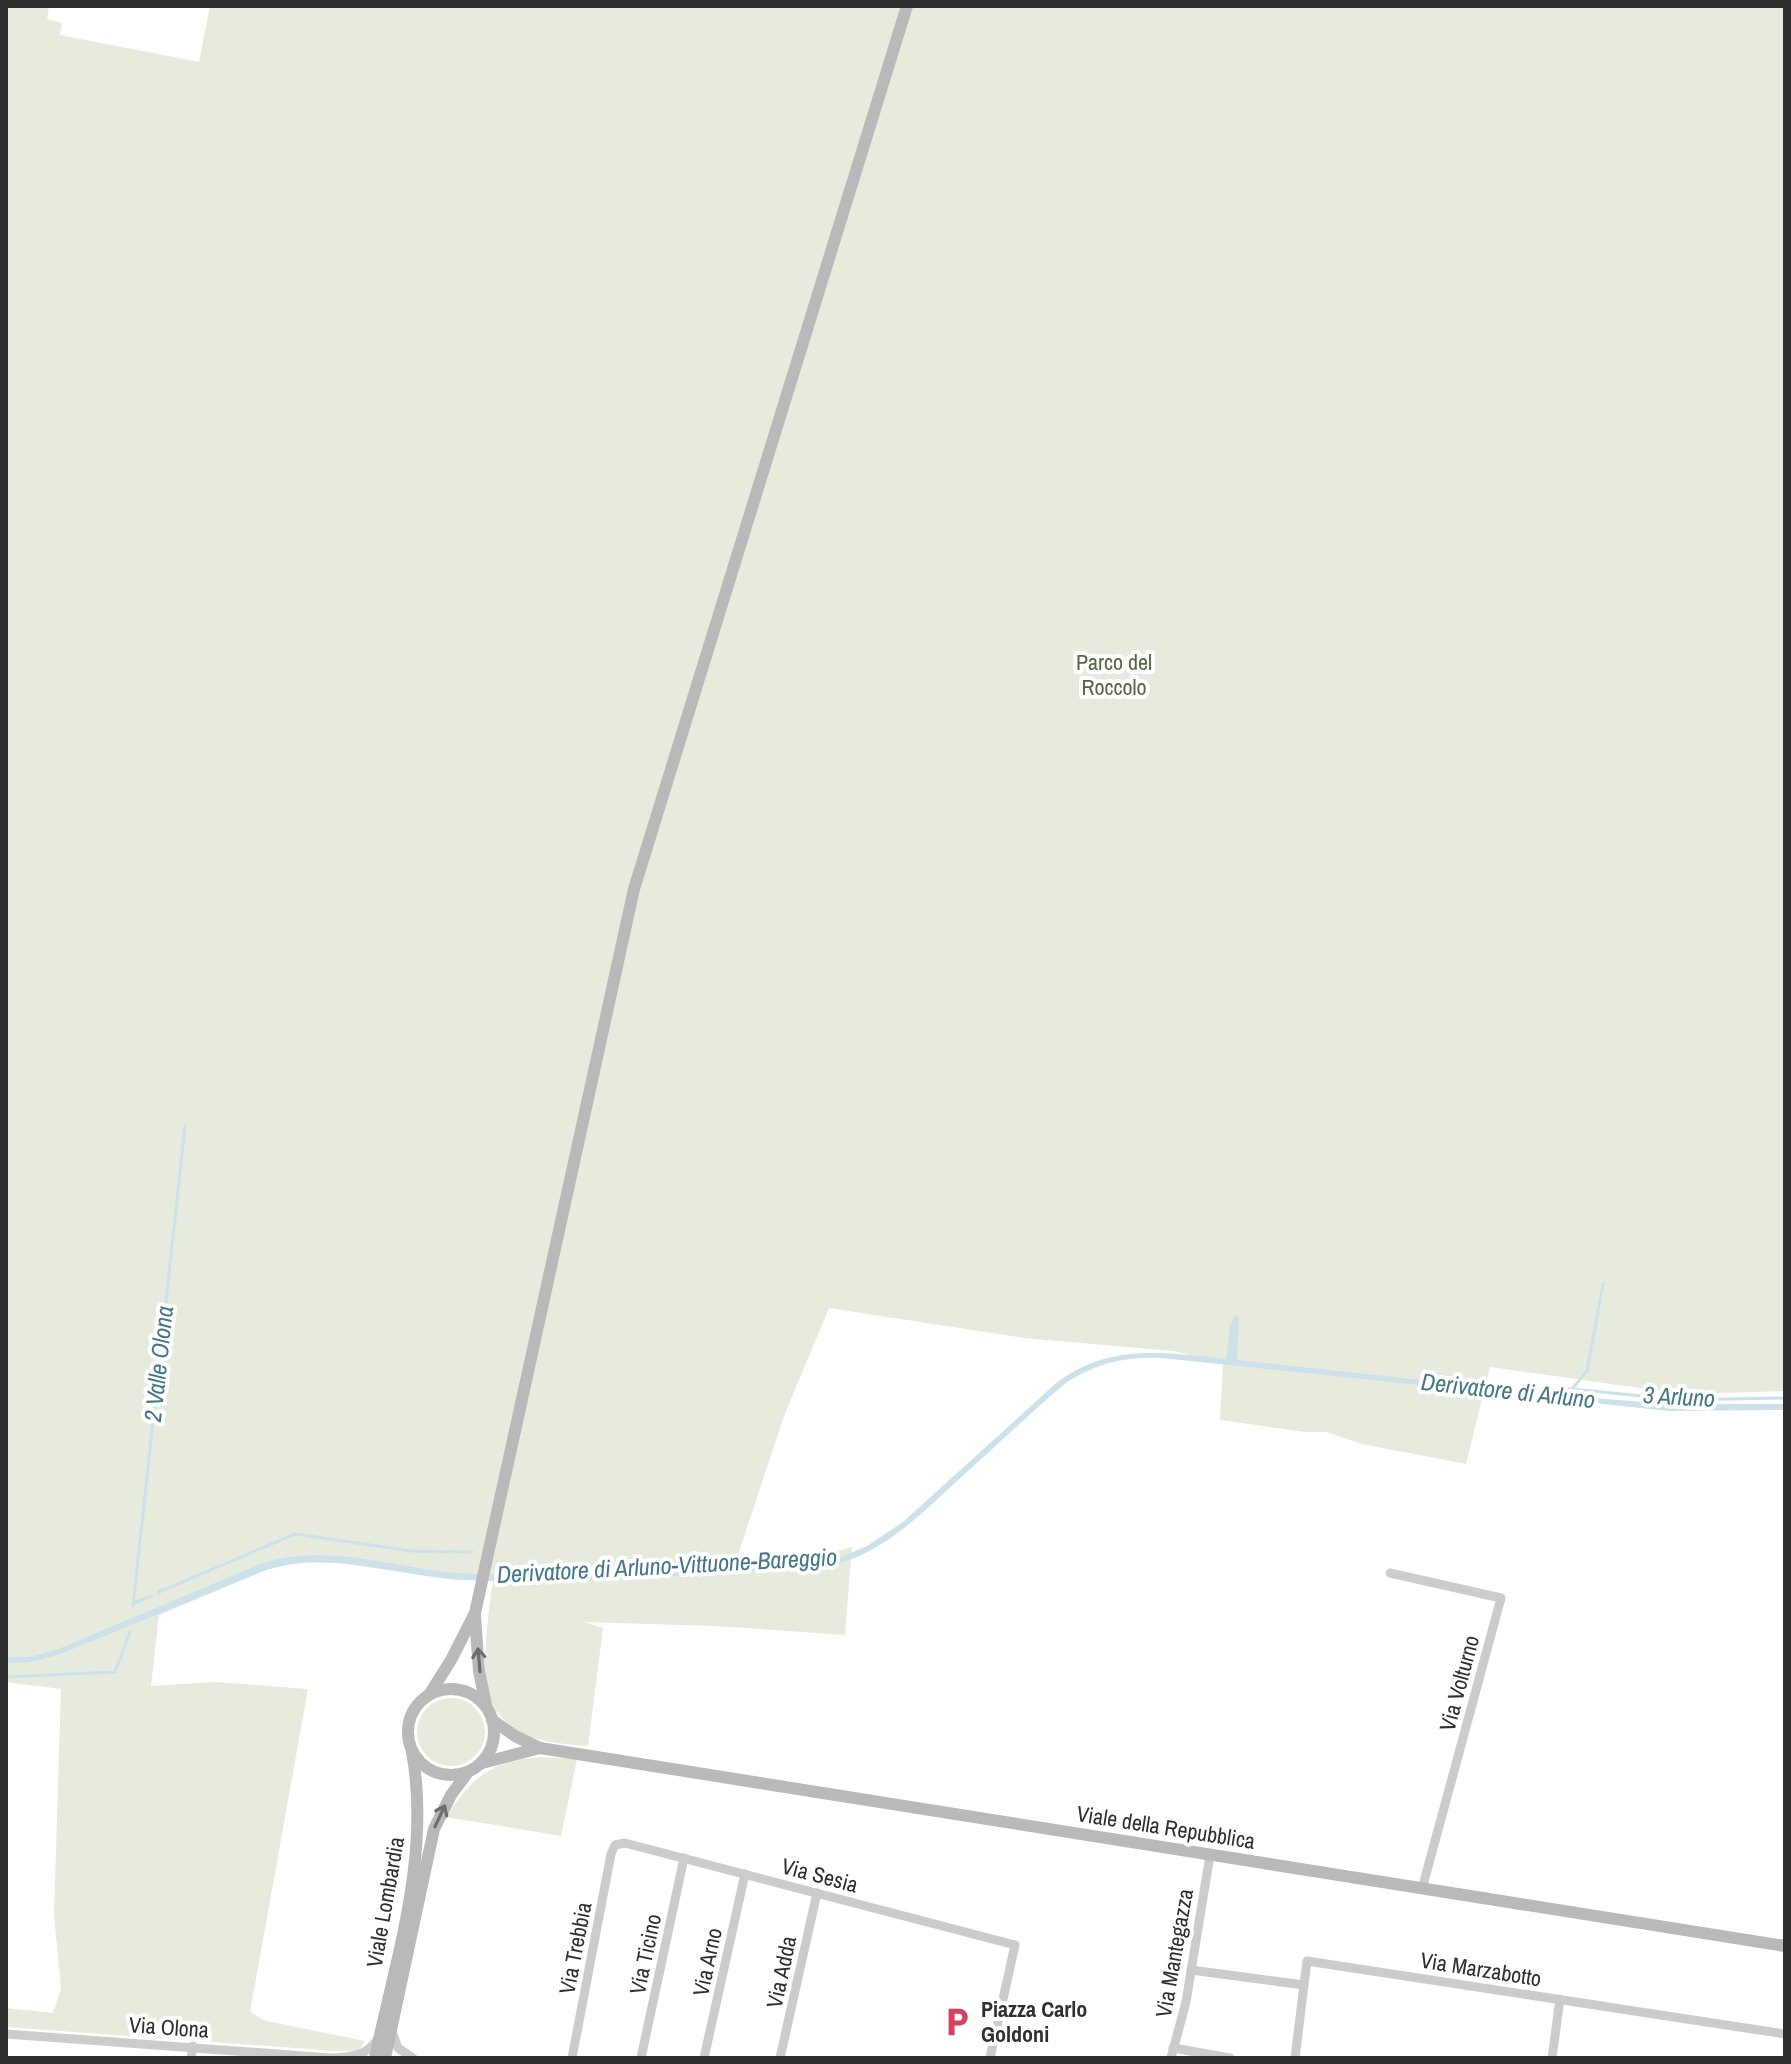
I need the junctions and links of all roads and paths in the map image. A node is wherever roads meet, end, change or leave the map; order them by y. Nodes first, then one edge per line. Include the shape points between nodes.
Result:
1 (907, 6) edge
2 (1390, 1573) dead end
3 (475, 1613) junction
4 (429, 1695) junction
5 (486, 1707) junction
6 (492, 1720) junction
7 (540, 1748) junction
8 (412, 1752) junction
9 (482, 1763) junction
10 (468, 1772) junction
11 (615, 1845) joint
12 (1210, 1855) junction
13 (684, 1858) junction
14 (745, 1874) junction
15 (1422, 1889) junction
16 (817, 1893) junction
17 (1785, 1946) edge
18 (1191, 1970) junction
19 (1304, 1985) junction
20 (1560, 1999) junction
21 (386, 2031) junction
22 (6, 2034) edge
23 (1785, 2034) edge
24 (193, 2046) junction
25 (1172, 2053) edge
26 (191, 2058) edge
27 (330, 2058) edge
28 (375, 2058) edge
29 (385, 2058) edge
30 (413, 2058) edge
31 (572, 2058) edge
32 (641, 2058) edge
33 (704, 2058) edge
34 (780, 2058) edge
35 (990, 2058) edge
36 (1230, 2058) edge
37 (1295, 2058) edge
38 (1552, 2058) edge

1 - 3 main road via 634,889
2 - 15 street, Via Volturno via 1501,1598
3 - 4 main road
5 -> 3 main road
4 - 5 main road via 460,1690
4 - 8 main road via 409,1721
5 - 6 main road
6 - 7 main road
6 - 9 main road via 493,1743
7 - 9 main road
7 - 12 main road, Viale della Repubblica
8 - 10 main road via 436,1773
8 - 21 main road, Viale Lombardia via 419,1802 417,1859
9 - 10 main road
21 -> 10 main road, Viale Lombardia via 434,1829
11 - 13 street, Via Sesia
11 - 31 street, Via Trebbia
12 - 15 main road, Viale della Repubblica
12 - 18 street, Via Mantegazza
13 - 14 street, Via Sesia
13 - 32 street, Via Ticino
14 - 16 street, Via Sesia
14 - 33 street, Via Arno
15 - 17 main road, Viale della Repubblica
16 - 34 street, Via Adda
16 - 35 street, Via Sesia via 1015,1945
18 - 19 street
18 - 25 street, Via Mantegazza
19 - 20 street, Via Marzabotto via 1307,1961
19 - 37 street
20 - 23 street, Via Marzabotto
20 - 38 street
21 - 27 street, Via Olona via 359,2055
21 - 28 main road, Viale Lombardia
21 - 29 main road, Viale Lombardia
21 - 30 street
22 - 24 street, Via Olona
24 - 26 street
24 - 27 street, Via Olona
25 - 36 street

